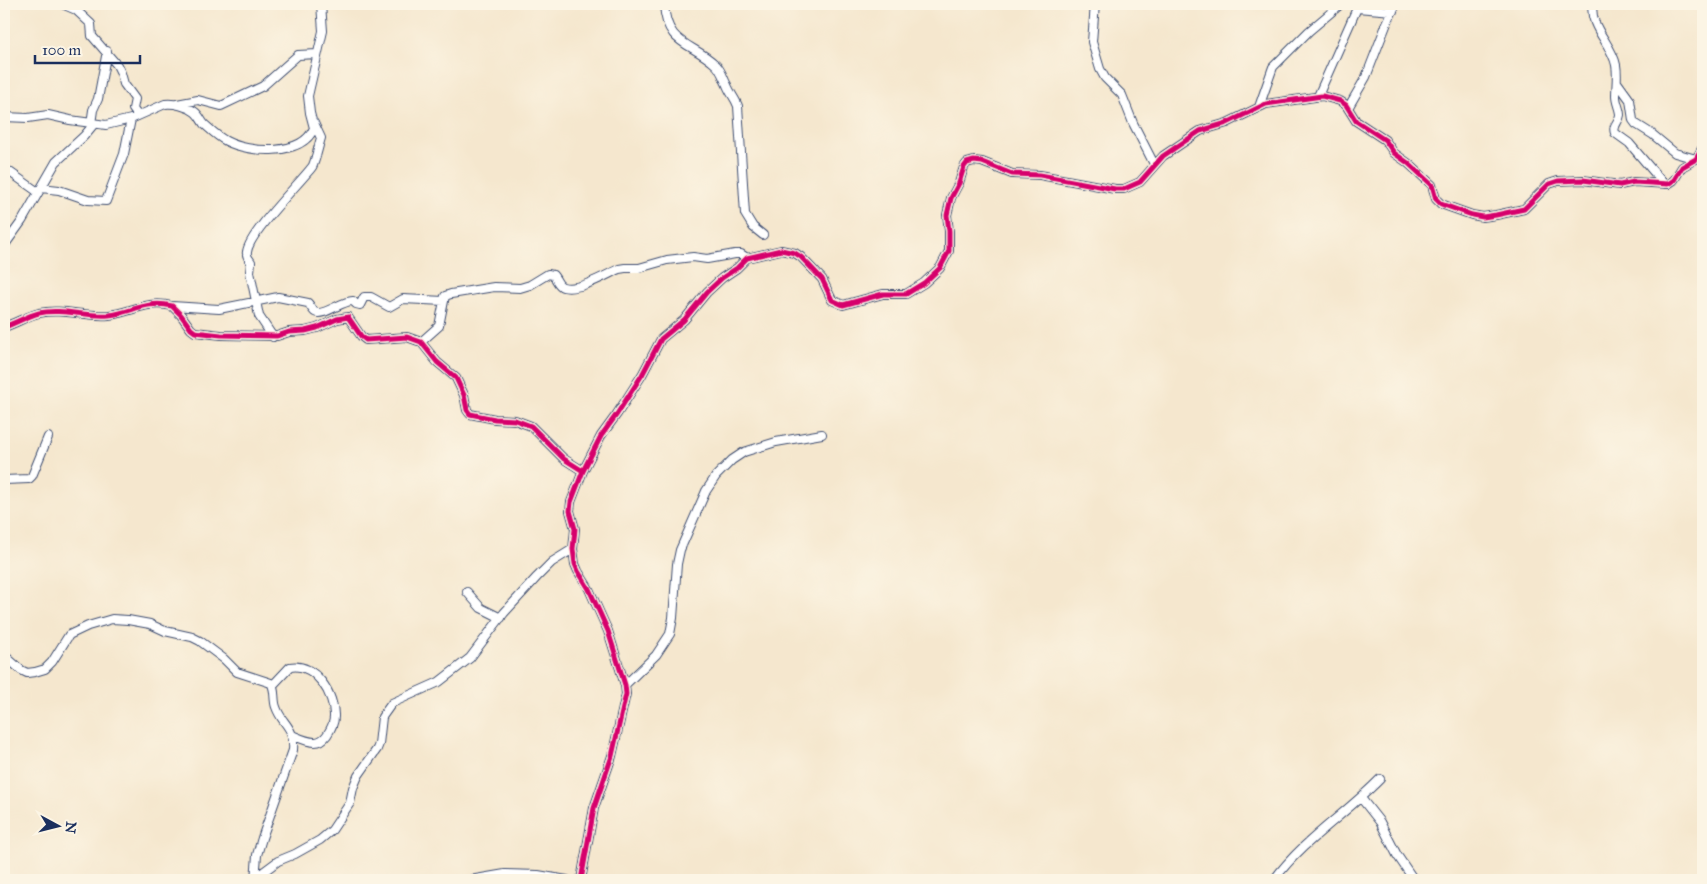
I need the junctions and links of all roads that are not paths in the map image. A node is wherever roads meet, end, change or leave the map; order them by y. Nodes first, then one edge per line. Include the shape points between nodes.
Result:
1 (7, 4) edge
2 (62, 4) edge
3 (321, 4) edge
4 (664, 4) edge
5 (1095, 4) edge
6 (1341, 4) edge
7 (1593, 4) edge
8 (4, 6) edge
9 (1394, 8) edge
10 (106, 51) junction
11 (318, 54) junction
12 (1617, 82) junction
13 (1318, 96) junction
14 (177, 104) junction
15 (1259, 107) junction
16 (1348, 108) junction
17 (4, 117) edge
18 (134, 118) junction
19 (92, 124) junction
20 (314, 124) junction
21 (1703, 147) edge
22 (1696, 159) junction
23 (1154, 164) junction
24 (4, 170) edge
25 (1664, 184) junction
26 (39, 190) junction
27 (763, 235) dead end
28 (4, 246) edge
29 (747, 258) junction
30 (444, 301) junction
31 (255, 302) junction
32 (172, 306) junction
33 (4, 327) edge
34 (273, 336) junction
35 (421, 342) junction
36 (822, 434) dead end
37 (48, 437) dead end
38 (583, 471) junction
39 (4, 480) edge
40 (573, 549) junction
41 (468, 592) dead end
42 (501, 618) junction
43 (4, 655) edge
44 (273, 685) junction
45 (626, 685) junction
46 (292, 735) junction
47 (1380, 779) dead end
48 (1361, 798) junction
49 (255, 879) edge
50 (470, 880) edge
51 (567, 880) edge
52 (581, 880) edge
53 (1274, 880) edge
54 (1414, 880) edge

1 - 8 street
2 - 10 street via 88,20 92,36
3 - 11 street via 324,25
4 - 27 street via 669,28 679,41 722,71 738,106 745,214
5 - 23 street via 1092,42 1100,69 1122,95
6 - 15 street via 1273,67
7 - 12 street via 1593,19 1613,54
9 - 13 street via 1356,8
9 - 16 street via 1366,77
10 - 18 street via 135,99
10 - 19 street
11 - 14 street via 298,55 263,86 221,106 198,100
11 - 20 street via 308,96
12 - 22 street via 1630,100 1636,124 1675,153
12 - 25 street via 1620,115 1614,127 1615,133 1629,143
13 - 15 street
13 - 16 street via 1330,97
14 - 18 street via 165,104
14 - 20 street via 195,112 227,141 260,149 292,147 307,138 314,130
15 - 23 street via 1227,123 1200,131
16 - 25 street via 1356,121 1385,140 1394,154 1432,185 1440,204 1472,216 1524,210 1549,184 1558,180 1620,185 1634,182
17 - 19 street via 48,116
18 - 19 street via 106,125
18 - 26 street via 106,201 79,198 59,190
19 - 26 street via 56,162
20 - 31 street via 321,138 313,166 262,225 247,250 252,262 250,272
21 - 22 street
22 - 25 street via 1682,166 1672,182
23 - 29 street via 1140,182 1118,189 1040,175 1012,174 982,162 967,163 947,215 949,251 945,260 928,279 906,294 883,294 838,304 832,300 818,274 795,253 781,250
24 - 26 street
26 - 28 street
29 - 30 street via 741,254 728,254 707,259 666,260 639,268 625,268 579,286 563,287 553,275 548,274 520,288 494,287 458,292 445,296
29 - 38 street via 707,292 684,320 661,339 645,371 601,436
30 - 31 street via 403,299 389,307 371,297 364,297 361,304 347,301 318,313 308,302 278,297
30 - 35 street via 439,326
31 - 32 street via 219,309
31 - 34 street via 259,316
32 - 33 street via 145,304 107,315 45,312
32 - 34 street via 195,332
34 - 35 street via 305,332 348,317 366,340 407,337
35 - 38 street via 456,378 470,414 515,420 531,426 564,459
36 - 45 street via 776,442 744,452 716,476 680,550 670,634 656,655
37 - 39 street via 29,479
38 - 40 street via 571,502 575,529
40 - 42 street via 552,562
40 - 45 street via 575,564 606,625
41 - 42 street via 481,608
42 - 49 street via 470,658 439,682 399,699 386,710 380,744 358,776 348,808 329,834 278,861
43 - 44 street via 21,670 35,672 45,669 69,635 77,630 112,620 135,621 192,637 237,672
44 - 46 street via 276,706
44 - 46 street via 290,667 303,667 322,683 332,700 334,718 325,738 314,742
45 - 52 street via 612,756 591,820
46 - 49 street via 293,750 262,838
47 - 48 street
48 - 53 street via 1311,840
48 - 54 street via 1380,822
50 - 51 street via 505,874

